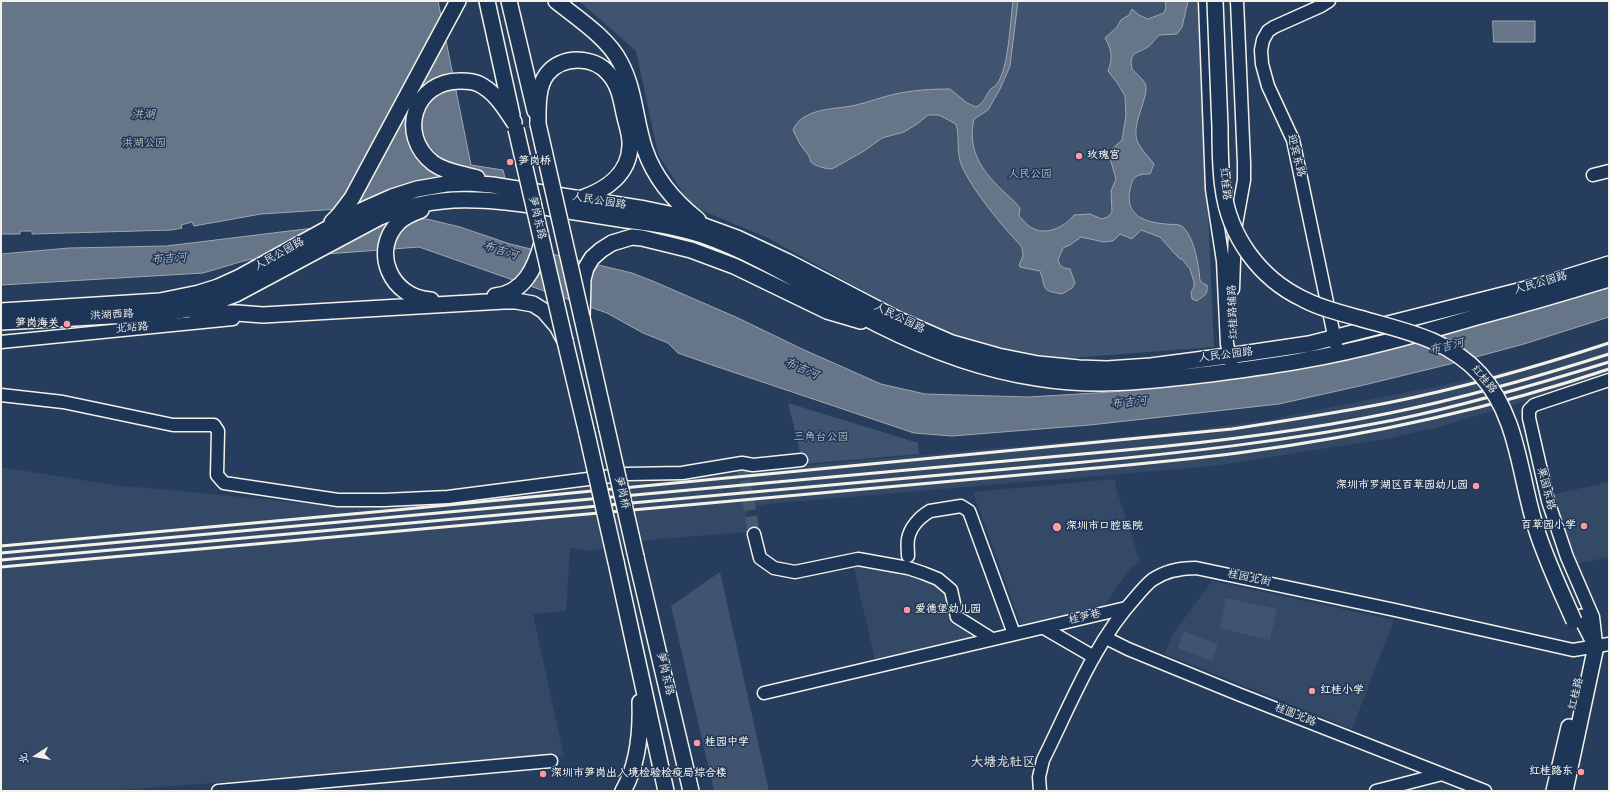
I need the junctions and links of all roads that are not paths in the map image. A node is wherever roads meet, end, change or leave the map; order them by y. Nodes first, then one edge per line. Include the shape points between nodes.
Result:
1 (458, 1) edge
2 (487, 1) edge
3 (509, 1) edge
4 (556, 1) edge
5 (1205, 1) edge
6 (1215, 1) edge
7 (1224, 1) edge
8 (1237, 1) edge
9 (1329, 1) edge
10 (538, 124) junction
11 (515, 125) junction
12 (1609, 171) edge
13 (1593, 175) dead end
14 (492, 185) junction
15 (510, 195) junction
16 (580, 199) junction
17 (442, 200) junction
18 (704, 225) junction
19 (321, 233) junction
20 (542, 243) junction
21 (1609, 264) edge
22 (1609, 279) edge
23 (220, 293) junction
24 (460, 301) junction
25 (1, 311) edge
26 (165, 313) junction
27 (263, 315) junction
28 (582, 318) junction
29 (1, 322) edge
30 (880, 325) junction
31 (1, 342) edge
32 (565, 342) junction
33 (1337, 346) junction
34 (1232, 356) junction
35 (1233, 371) junction
36 (1609, 380) edge
37 (1, 395) edge
38 (607, 429) joint
39 (586, 434) joint
40 (801, 460) dead end
41 (754, 534) tunnel mouth
42 (908, 556) dead end
43 (636, 557) joint
44 (1126, 608) junction
45 (1577, 619) junction
46 (1044, 628) junction
47 (1014, 634) junction
48 (1106, 638) junction
49 (992, 640) junction
50 (1597, 646) edge
51 (1094, 657) junction
52 (639, 671) junction
53 (764, 693) dead end
54 (551, 761) dead end
55 (1442, 774) junction
56 (238, 790) edge
57 (218, 791) edge
58 (623, 791) edge
59 (666, 791) edge
60 (691, 791) edge
61 (1040, 791) edge
62 (1376, 791) edge
63 (1485, 791) edge
64 (1554, 791) edge
65 (1565, 791) edge

1 - 19 main road via 352,198
2 - 11 main road, 笋岗东路
3 - 10 main road, 笋岗东路
4 - 18 main road via 606,43 619,60 628,77 645,149 652,167 672,196
5 - 34 street, 红桂路辅路 via 1212,189 1224,260 1227,344
6 - 45 main road, 红桂路, bridge via 1223,189 1238,238 1255,262 1288,291 1321,306 1426,338 1458,354 1480,374 1497,396 1509,422 1535,525 1551,567
7 - 45 main road, 红桂路 via 1230,180 1243,228 1260,254 1296,286 1338,304 1431,331 1464,348 1490,373 1515,414 1548,536
8 - 34 street, 红桂路辅路 via 1244,180 1235,230
9 - 33 street, 迎宾东路 via 1268,31 1261,50 1268,86 1293,140
10 - 16 main road via 541,87 547,74 558,65 571,60 586,60 599,65 617,86 631,145 628,158 622,171 611,183 600,191
10 - 28 main road, 笋岗东路, bridge
11 - 14 main road via 503,106 486,88 477,83 456,80 440,85 424,97 418,107 414,118 414,131 418,144 426,156 446,170 481,179
11 - 20 main road, 笋岗东路, bridge
12 - 13 street
14 - 15 main road, 人民公园路
14 - 19 main road, 人民公园路 via 446,184 417,189 374,204
15 - 16 main road, 人民公园路
15 - 17 main road, 人民公园路
15 - 30 main road, 人民公园路 via 700,234 779,270
16 - 18 main road, 人民公园路 via 666,214
17 - 23 main road, 人民公园路 via 405,207 380,217 236,294
17 - 24 main road via 408,215 394,228 386,248 387,267 396,283 412,296
18 - 34 main road, 人民公园路 via 788,262 897,319 975,350 1038,364 1094,369 1151,366
19 - 23 main road, 人民公园路
20 - 24 main road via 531,272 515,290 497,296
20 - 32 main road, 笋岗东路, bridge
21 - 33 main road, 人民公园路
22 - 33 main road, 人民公园路 via 1461,322
23 - 25 main road, 洪湖西路 via 199,293 160,301
23 - 26 main road, 洪湖西路 via 201,307
24 - 27 main road
24 - 32 main road, bridge via 516,301 533,304 557,326
26 - 27 main road
26 - 29 main road, 洪湖西路
27 - 31 street, 北站路
28 - 30 main road, bridge via 583,279 592,258 612,243 632,237 691,250 734,266 828,311
28 - 38 main road, 笋岗东路
30 - 35 main road, 人民公园路 via 940,353 996,371 1072,383 1144,382
32 - 39 main road, 笋岗东路
33 - 34 main road, 人民公园路
33 - 35 main road, 人民公园路 via 1307,360
34 - 35 street, 红桂路辅路
36 - 50 street, 果园东路 via 1534,405 1529,410 1539,469 1548,501 1564,550 1593,617
37 - 40 street via 63,402 172,425 214,425 218,431 217,475 224,483 338,500 448,497 627,474 682,473 742,463 753,466
38 - 43 main road, 笋岗桥, bridge
39 - 52 main road, 笋岗桥, bridge
41 - 49 street via 760,558 774,568 795,572 858,559 908,568 938,579 951,590 957,617
42 - 47 street via 908,539 913,526 927,513 961,506 969,511
43 - 60 main road, 笋岗东路
44 - 46 street, 桂笋巷
44 - 48 street, 桂园北街
44 - 50 street, 桂园北街 via 1152,580 1177,569 1196,568 1573,650
45 - 50 main road, 红桂路
46 - 47 street, 桂笋巷
46 - 51 street
47 - 49 street, 桂笋巷
48 - 51 street, 桂园北街
48 - 55 street, 桂圆北路 via 1238,694
49 - 53 street, 桂笋巷
50 - 64 main road, 红桂路 via 1582,672
50 - 65 main road, 红桂路
51 - 61 street, 桂园北街 via 1043,760 1039,777
52 - 58 main road via 640,706 636,753 633,768
52 - 59 main road
54 - 56 street
55 - 62 street
55 - 63 street, 桂圆北路
56 - 57 street

